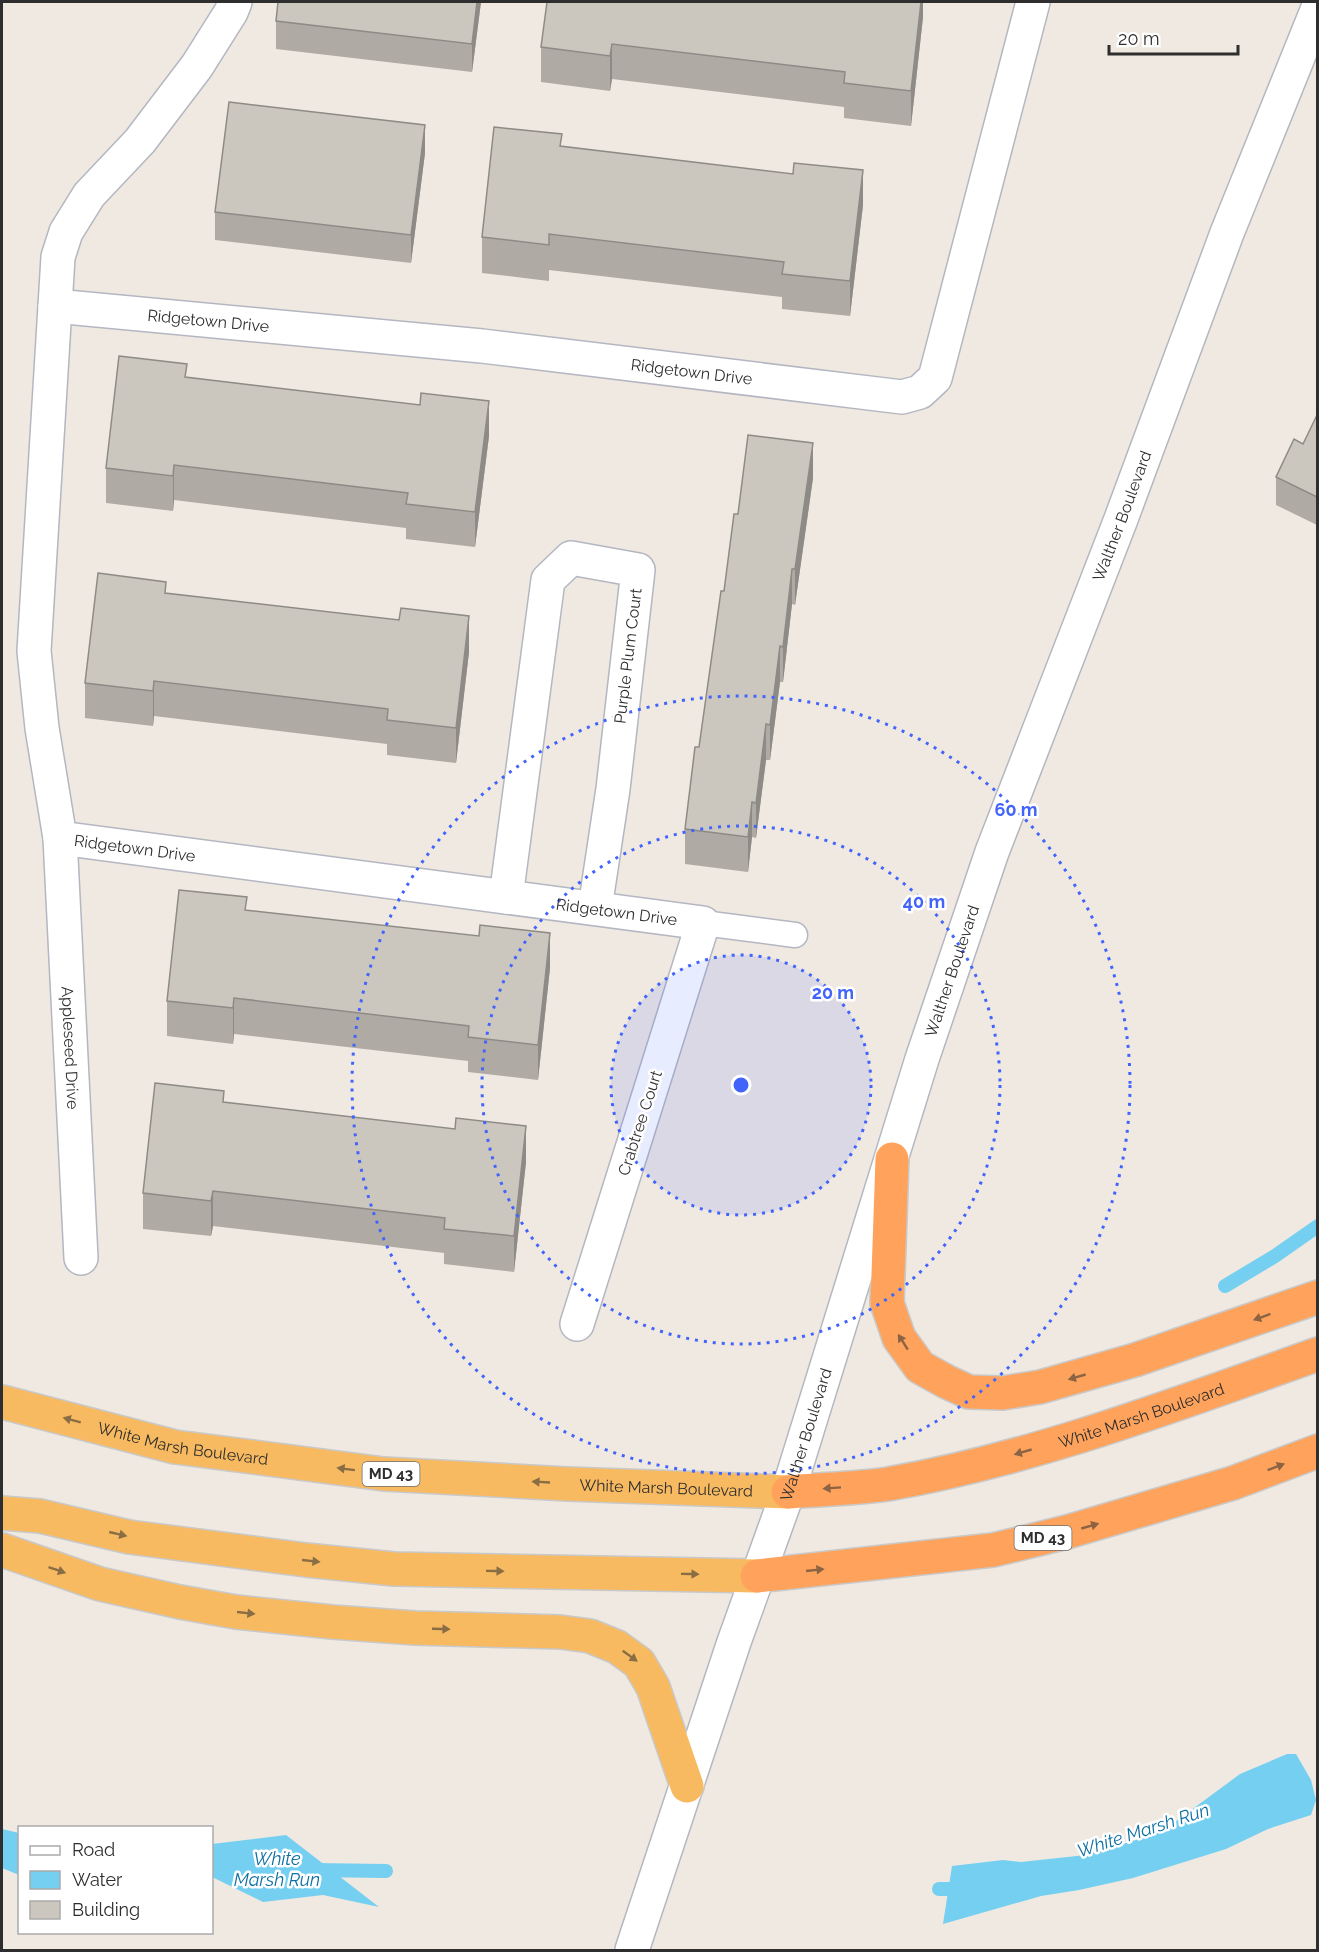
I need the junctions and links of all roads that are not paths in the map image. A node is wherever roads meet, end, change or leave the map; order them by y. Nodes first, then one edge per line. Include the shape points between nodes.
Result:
1 (235, 2) edge
2 (1033, 2) edge
3 (1317, 8) edge
4 (55, 306) junction
5 (60, 838) junction
6 (506, 897) junction
7 (595, 908) junction
8 (703, 923) junction
9 (795, 935) dead end
10 (892, 1159) junction
11 (81, 1258) dead end
12 (1317, 1297) edge
13 (577, 1323) dead end
14 (1317, 1354) edge
15 (2, 1402) edge
16 (1317, 1451) edge
17 (788, 1492) junction
18 (2, 1513) edge
19 (2, 1550) edge
20 (757, 1576) junction
21 (687, 1786) junction
22 (632, 1950) edge

1 - 4 street, Ridgetown Drive via 197,66 140,141 89,195 66,232 58,257
2 - 4 street, Ridgetown Drive via 934,378 920,392 902,397 482,346
3 - 10 street, Walther Boulevard via 1227,233 992,852
4 - 5 street, Ridgetown Drive via 34,651
5 - 6 street, Ridgetown Drive
5 - 11 street, Appleseed Drive
6 - 7 street, Ridgetown Drive
6 - 7 street, Purple Plum Court via 548,580 571,558 638,570
7 - 8 street, Ridgetown Drive
8 - 9 lane
8 - 13 street, Crabtree Court
12 -> 10 highway via 1136,1360 1040,1387 1003,1393 969,1392 920,1367 899,1338 887,1303
10 - 17 street, Walther Boulevard
14 -> 17 highway, White Marsh Boulevard / MD 43 via 1112,1427 982,1463 888,1484
17 -> 15 highway, White Marsh Boulevard / MD 43 via 384,1474 175,1447
20 -> 16 highway, MD 43 via 993,1550 1161,1505
17 - 20 street, Walther Boulevard
18 -> 20 highway, MD 43 via 40,1516 129,1537 394,1569
19 -> 21 highway via 100,1584 236,1612 415,1628 590,1636 617,1647 639,1663 652,1687
20 - 21 street, Walther Boulevard
21 - 22 street, Walther Boulevard

